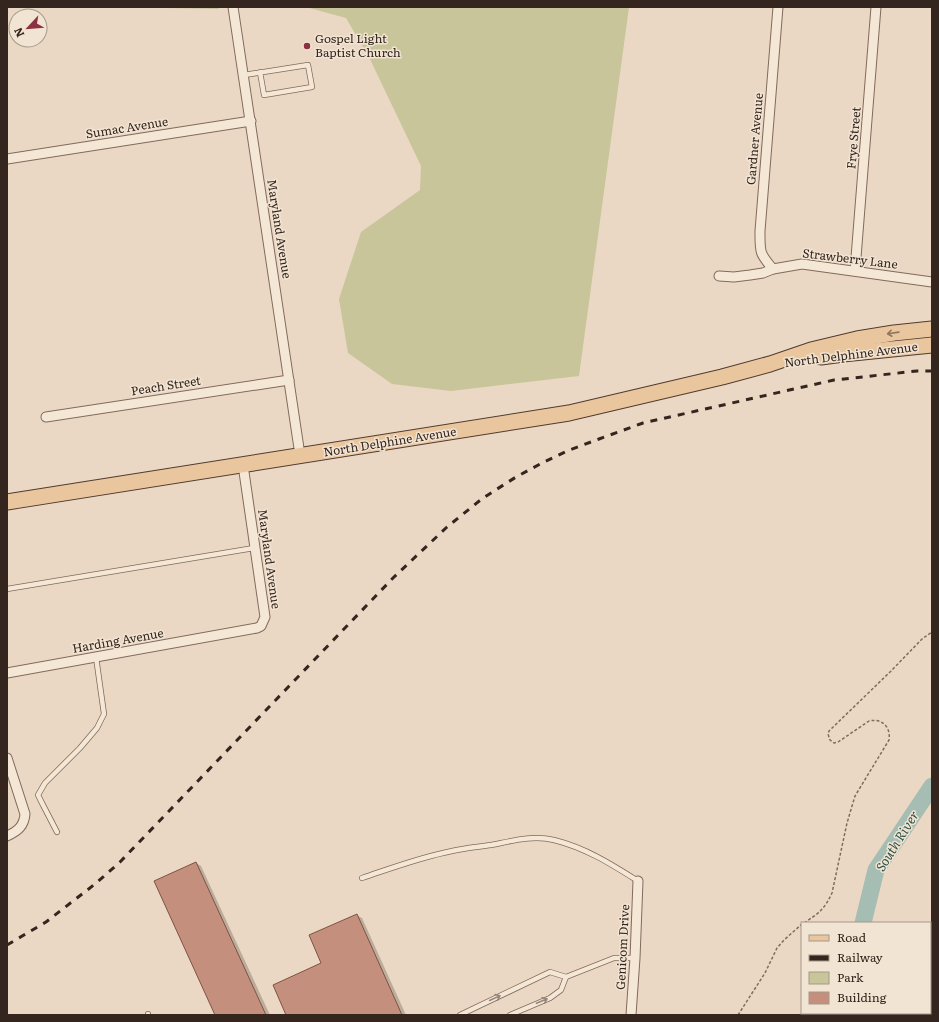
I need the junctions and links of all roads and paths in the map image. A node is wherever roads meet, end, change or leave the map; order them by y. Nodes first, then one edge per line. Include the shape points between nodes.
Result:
1 (233, 7) edge
2 (778, 7) edge
3 (876, 7) edge
4 (260, 72) junction
5 (244, 75) junction
6 (251, 121) junction
7 (7, 159) edge
8 (773, 269) junction
9 (855, 270) junction
10 (719, 276) dead end
11 (932, 282) edge
12 (932, 330) edge
13 (932, 345) edge
14 (770, 364) junction
15 (290, 380) junction
16 (46, 417) dead end
17 (300, 456) junction
18 (243, 464) junction
19 (7, 502) edge
20 (254, 548) junction
21 (7, 589) edge
22 (232, 632) joint
23 (932, 632) edge
24 (96, 657) junction
25 (7, 672) edge
26 (7, 758) edge
27 (57, 832) dead end
28 (7, 836) edge
29 (362, 878) dead end
30 (638, 881) joint
31 (806, 922) edge
32 (801, 926) edge
33 (635, 958) junction
34 (566, 977) junction
35 (460, 1015) edge
36 (510, 1015) edge
37 (631, 1015) edge
38 (738, 1015) edge

1 - 5 street, Maryland Avenue
2 - 8 street, Gardner Avenue via 760,231 762,256
3 - 9 street, Frye Street
4 - 4 lane via 308,65 312,87 264,95
4 - 5 lane
5 - 6 street, Maryland Avenue
6 - 7 street, Sumac Avenue
6 - 15 street, Maryland Avenue
8 - 9 street, Strawberry Lane via 802,264
8 - 10 street, Strawberry Lane via 750,276
9 - 11 street, Strawberry Lane
12 -> 14 main road, North Delphine Avenue via 857,339 810,350
13 - 14 main road, North Delphine Avenue
14 - 17 main road, North Delphine Avenue via 569,413
15 - 16 street, Peach Street
15 - 17 street, Maryland Avenue
17 - 18 main road, North Delphine Avenue
18 - 19 main road, North Delphine Avenue
18 - 20 street, Maryland Avenue
20 - 21 lane
20 - 22 street, Maryland Avenue via 264,622 257,628
22 - 24 street, Harding Avenue
23 - 31 path via 829,731 830,740 834,743 874,720 885,724 890,734 889,740 855,796 832,892 821,912
24 - 25 street, Harding Avenue
24 - 27 lane via 104,714 97,728 45,783 38,795
26 - 28 street via 25,811 21,827
29 - 30 lane via 404,863 452,851 524,838 540,838 586,850
30 - 33 street, Genicom Drive
32 - 38 path via 778,948
33 - 34 lane via 614,958
33 - 37 street, Genicom Drive
35 -> 34 lane via 550,972
36 -> 34 lane via 550,998 561,990

